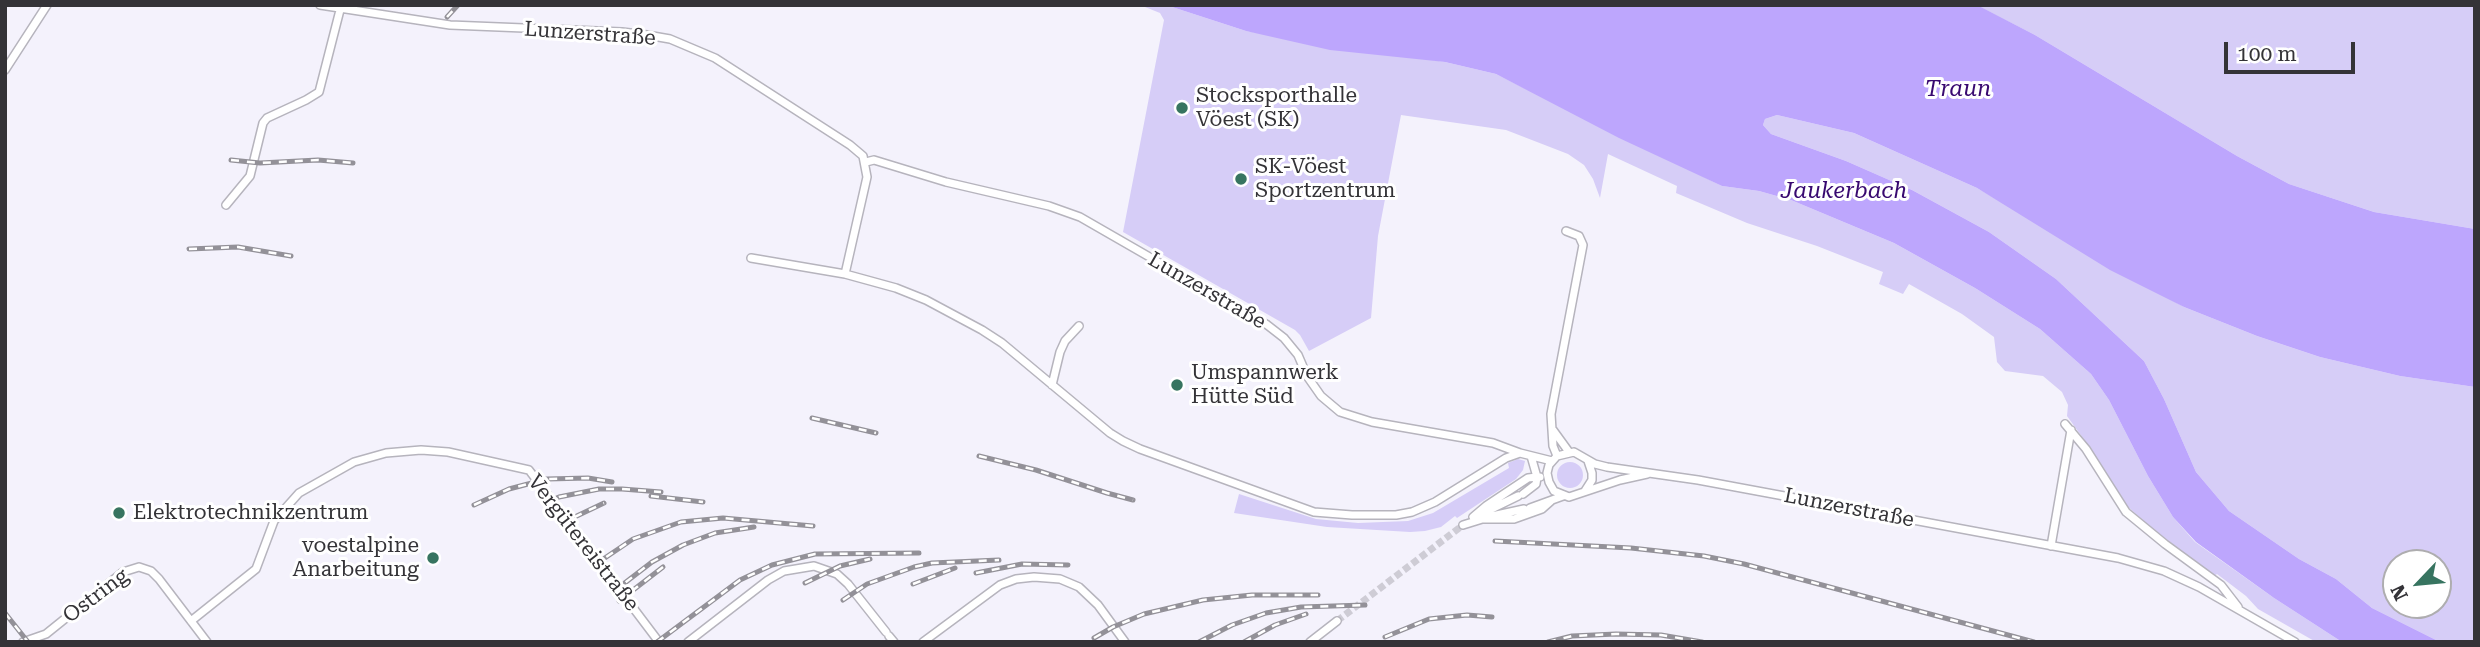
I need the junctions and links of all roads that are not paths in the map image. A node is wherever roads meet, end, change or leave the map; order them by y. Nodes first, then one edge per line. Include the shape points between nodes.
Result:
1 (47, 5) edge
2 (320, 5) edge
3 (340, 10) junction
4 (5, 69) edge
5 (866, 162) junction
6 (226, 205) dead end
7 (1566, 231) dead end
8 (751, 257) dead end
9 (845, 274) junction
10 (1079, 326) dead end
11 (1052, 385) junction
12 (2064, 424) dead end
13 (1551, 427) junction
14 (2071, 430) junction
15 (1553, 446) junction
16 (1569, 452) junction
17 (1520, 453) junction
18 (1531, 456) junction
19 (1541, 457) junction
20 (1554, 459) junction
21 (1587, 460) junction
22 (1547, 473) junction
23 (1647, 474) junction
24 (1537, 477) junction
25 (1584, 492) junction
26 (1563, 496) junction
27 (1551, 501) junction
28 (1477, 518) junction
29 (2051, 546) junction
30 (2240, 611) junction
31 (191, 621) junction
32 (1337, 621) tunnel mouth
33 (890, 637) edge
34 (23, 642) edge
35 (207, 642) edge
36 (659, 642) edge
37 (688, 642) edge
38 (923, 642) edge
39 (1125, 642) edge
40 (1310, 642) edge
41 (2295, 642) edge

1 - 4 street
2 - 3 street, Lunzerstraße
3 - 5 street, Lunzerstraße via 450,25 622,32 670,40 715,58 850,145
3 - 6 street via 319,92 267,118 250,176
5 - 9 street via 867,177
5 - 17 street, Lunzerstraße via 874,160 1069,212 1284,338 1321,397 1340,412 1493,443
7 - 13 street via 1579,236 1583,244
8 - 9 street
9 - 11 street via 897,288 953,314 1002,343
10 - 11 street via 1065,341
11 - 17 street via 1110,433 1140,449 1320,512 1412,513
12 - 14 street
13 - 15 street
13 - 16 street
14 - 29 street
14 - 30 street via 2126,512 2221,585
15 - 19 street
15 - 20 street
16 - 20 street
16 - 21 street, Lunzerstraße
17 - 18 street, Lunzerstraße
18 - 19 street, Lunzerstraße
18 - 22 street, Lunzerstraße
18 - 24 street
19 - 20 street, Lunzerstraße
20 - 22 street
21 - 23 street, Lunzerstraße
21 - 25 street via 1592,473
22 - 24 street
22 - 26 street, Lunzerstraße via 1551,486
23 - 25 street, Lunzerstraße
23 - 29 street, Lunzerstraße
24 - 28 street via 1528,478 1486,506
24 - 28 street via 1536,484 1521,495
25 - 26 street, Lunzerstraße
26 - 27 street
27 - 28 street
27 - 28 street via 1514,519
29 - 30 street, Lunzerstraße via 2164,571
30 - 41 street, Lunzerstraße
31 - 34 street, Ostring via 159,579 145,568 135,567 46,634
31 - 35 street
31 - 36 street, Vergütereistraße via 256,569 274,522 299,494 354,462 421,450 529,470
32 - 40 street
33 - 37 street via 848,583 814,566 768,580
38 - 39 street via 1000,585 1034,577 1060,579 1079,587

